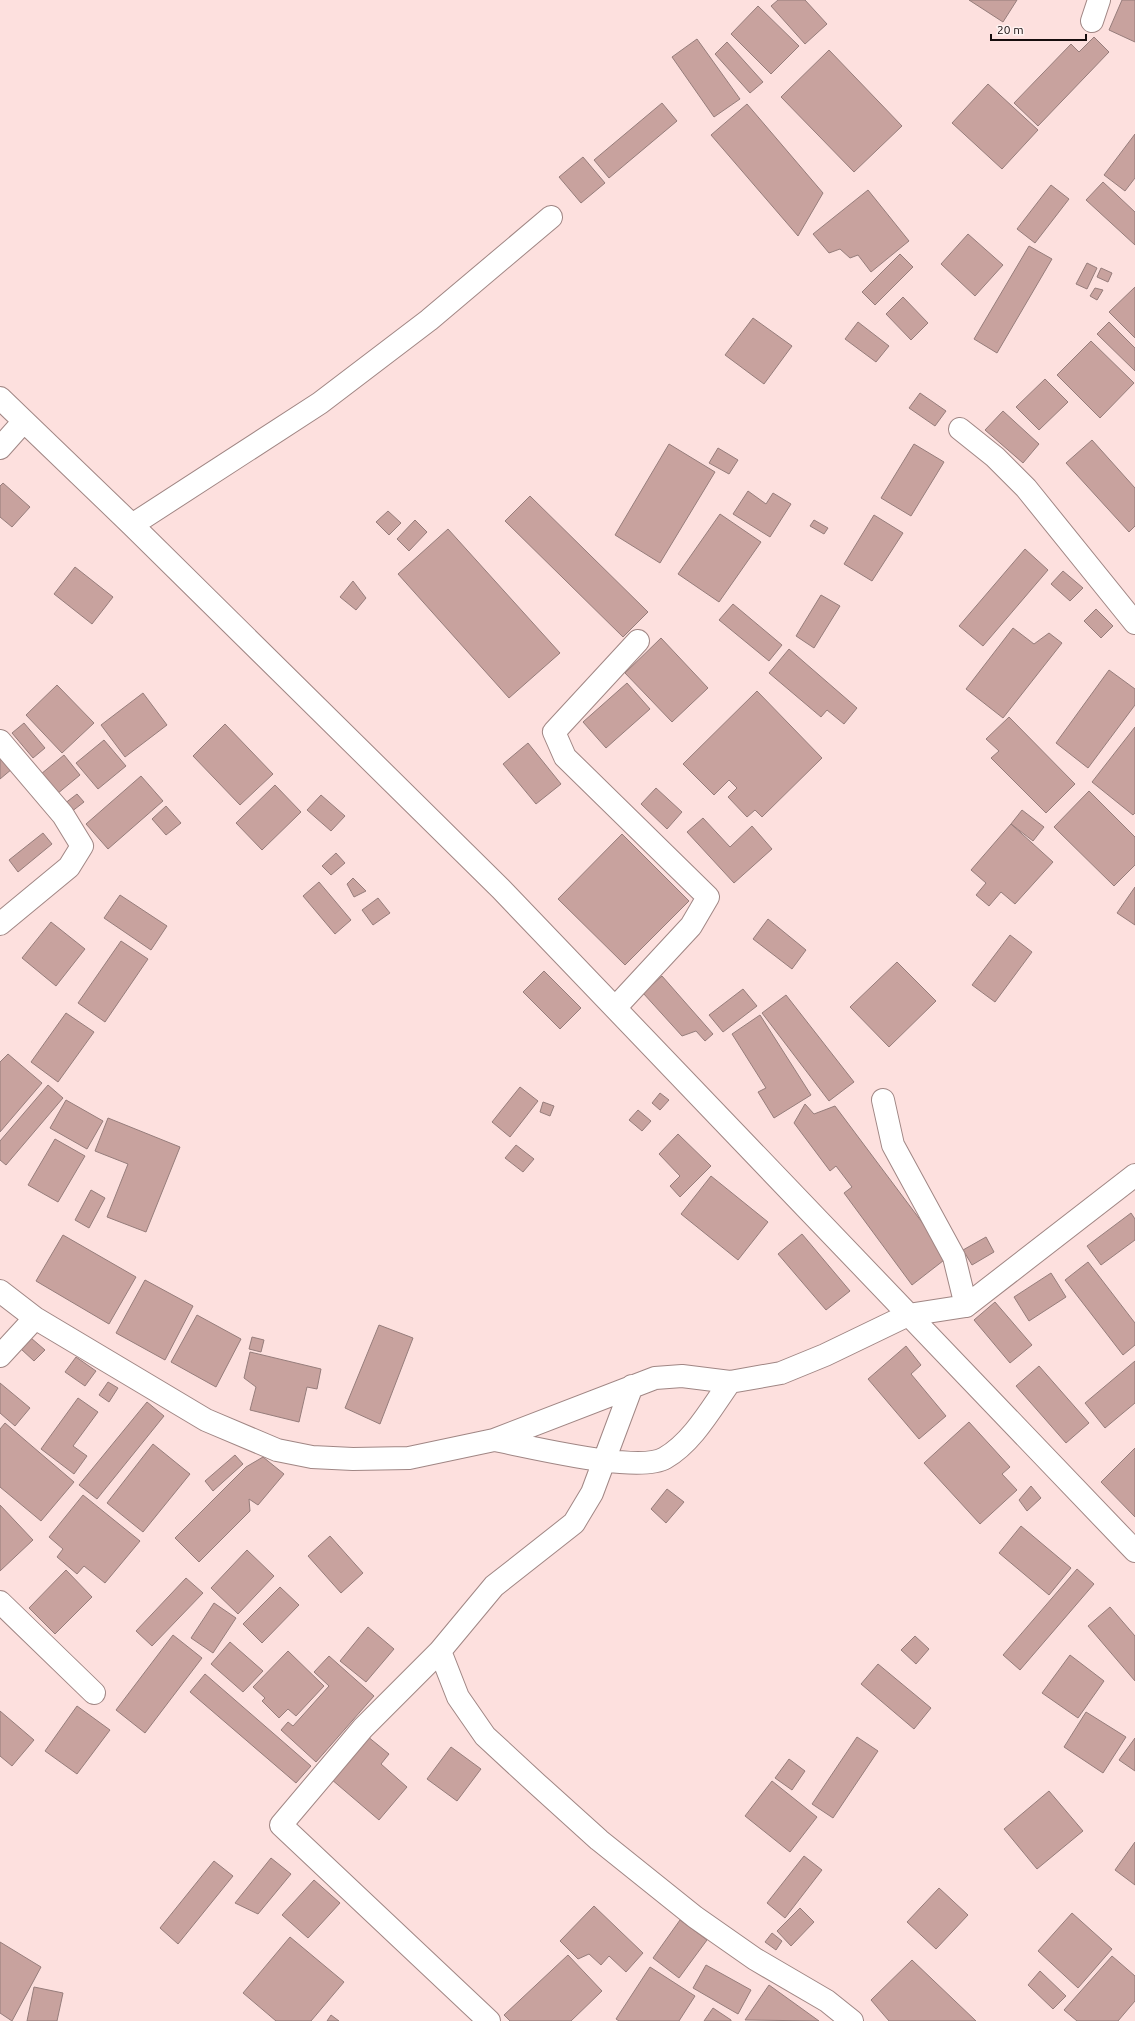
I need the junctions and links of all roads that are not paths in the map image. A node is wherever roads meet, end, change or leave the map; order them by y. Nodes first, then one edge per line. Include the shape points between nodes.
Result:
1 (1099, 0) edge
2 (1092, 22) dead end
3 (551, 217) dead end
4 (0, 398) edge
5 (24, 421) junction
6 (960, 429) dead end
7 (0, 448) edge
8 (132, 525) junction
9 (1133, 613) edge
10 (638, 641) dead end
11 (0, 741) edge
12 (0, 924) edge
13 (615, 1008) junction
14 (883, 1100) dead end
15 (1135, 1176) edge
16 (0, 1291) edge
17 (966, 1306) junction
18 (908, 1315) junction
19 (35, 1318) junction
20 (0, 1356) edge
21 (730, 1382) junction
22 (632, 1386) junction
23 (494, 1440) junction
24 (604, 1461) junction
25 (1135, 1551) edge
26 (0, 1602) edge
27 (440, 1651) junction
28 (94, 1693) dead end
29 (489, 2021) edge
30 (852, 2021) edge

1 - 2 street
3 - 8 street via 429,320 320,403
4 - 5 street
5 - 7 street
5 - 8 street
6 - 9 street via 996,458 1026,488
8 - 13 street via 501,889
10 - 13 street via 554,732 565,757 708,897 691,926
11 - 12 street via 63,815 82,846 69,867
13 - 18 street
14 - 17 street via 893,1145 954,1257
15 - 17 street
16 - 19 street
17 - 18 street
18 - 21 street via 781,1374
18 - 25 street
19 - 20 street
19 - 23 street via 206,1420 277,1450 326,1458 409,1458
21 - 22 street via 682,1376 655,1378
21 - 24 street via 688,1439 665,1459 635,1463
22 - 23 street
22 - 24 street
23 - 24 street
24 - 27 street via 592,1493 574,1523 494,1586
26 - 28 street
27 - 29 street via 363,1728 281,1825
27 - 30 street via 458,1697 485,1736 537,1784 600,1840 695,1917 755,1959 828,2000

